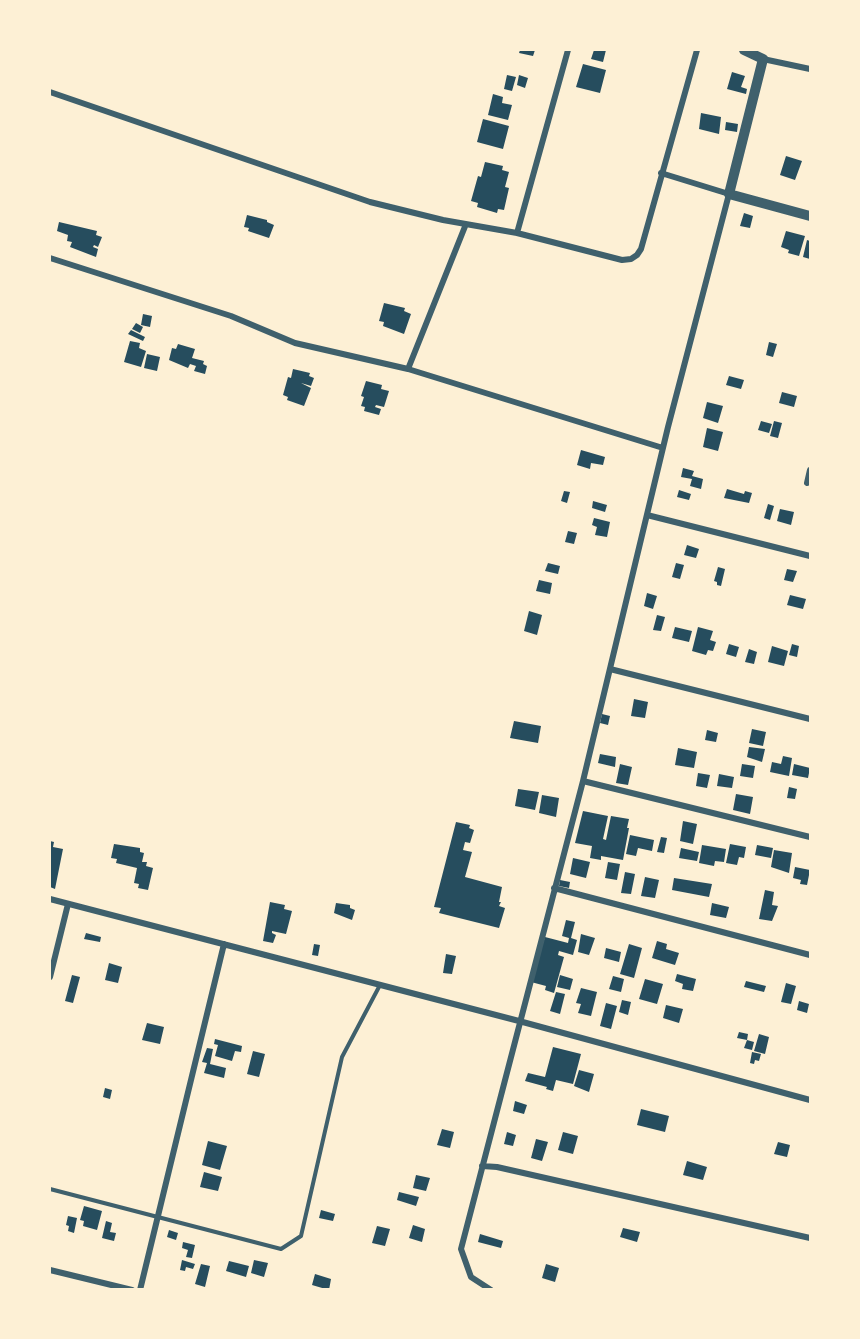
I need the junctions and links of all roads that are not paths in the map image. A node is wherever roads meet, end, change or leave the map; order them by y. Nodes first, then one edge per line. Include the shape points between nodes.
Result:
1 (568, 50) edge
2 (697, 50) edge
3 (744, 50) edge
4 (763, 59) junction
5 (810, 69) edge
6 (50, 92) edge
7 (661, 173) junction
8 (729, 194) junction
9 (810, 216) edge
10 (466, 224) junction
11 (517, 232) junction
12 (50, 258) edge
13 (408, 369) junction
14 (663, 448) junction
15 (810, 470) edge
16 (807, 483) dead end
17 (647, 515) junction
18 (810, 556) edge
19 (610, 669) junction
20 (810, 719) edge
21 (583, 781) junction
22 (810, 837) edge
23 (554, 888) junction
24 (50, 899) edge
25 (68, 904) junction
26 (224, 945) junction
27 (810, 956) edge
28 (50, 977) edge
29 (380, 985) junction
30 (519, 1021) junction
31 (810, 1100) edge
32 (482, 1166) junction
33 (50, 1189) edge
34 (158, 1217) junction
35 (810, 1238) edge
36 (50, 1270) edge
37 (132, 1290) edge
38 (140, 1290) edge
39 (491, 1290) edge

1 - 11 street
2 - 7 street
3 - 4 street
4 - 5 street
4 - 8 street
6 - 10 street via 370,202
7 - 8 street
7 - 11 street via 641,249 631,259 612,258
8 - 9 street
8 - 14 street
10 - 11 street
10 - 13 street
12 - 13 street via 231,316 295,343
13 - 14 street
14 - 17 street
15 - 16 street
17 - 18 street
17 - 19 street
19 - 20 street
19 - 21 street
21 - 22 street
21 - 23 street
23 - 27 street
23 - 30 street
24 - 25 street
25 - 26 street
25 - 28 street
26 - 29 street
26 - 34 street
29 - 30 street
29 - 34 lane via 342,1057 301,1236 281,1249
30 - 31 street
30 - 32 street
32 - 35 street
32 - 39 street via 461,1250 471,1277
33 - 34 lane
34 - 38 street
36 - 37 street

